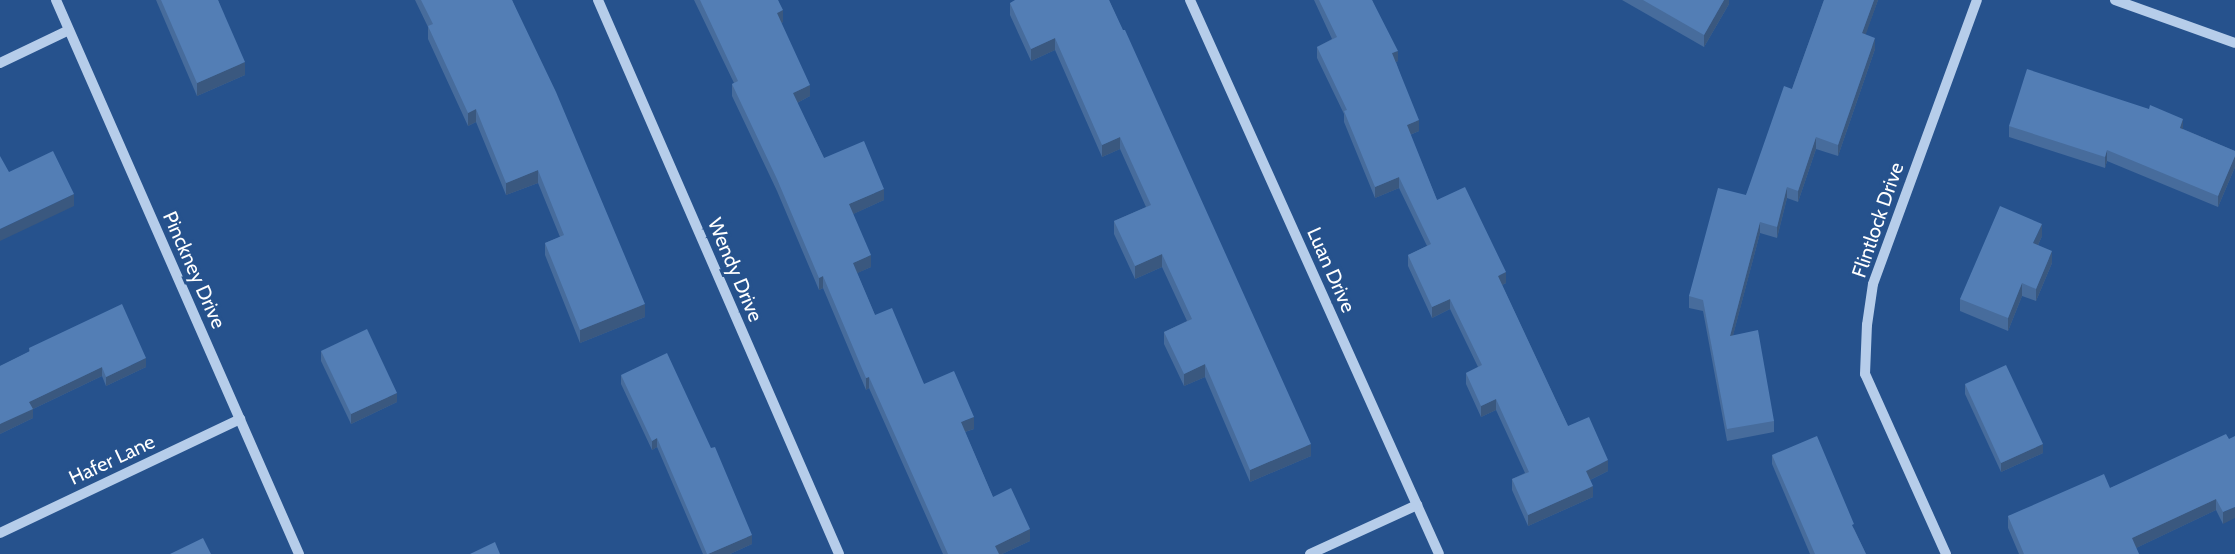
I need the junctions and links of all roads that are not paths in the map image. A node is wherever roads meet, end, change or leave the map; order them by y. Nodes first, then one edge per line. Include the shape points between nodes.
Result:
1 (56, 0) edge
2 (598, 0) edge
3 (1190, 0) edge
4 (1977, 0) edge
5 (2115, 0) edge
6 (69, 30) junction
7 (2235, 43) edge
8 (0, 63) edge
9 (240, 419) junction
10 (1417, 505) junction
11 (0, 533) edge
12 (299, 554) edge
13 (839, 554) edge
14 (1310, 554) edge
15 (1439, 554) edge
16 (1946, 554) edge

1 - 6 street, Pinckney Drive
2 - 13 street, Wendy Drive
3 - 10 street, Luan Drive
4 - 16 street, Flintlock Drive via 1873,284 1867,325 1865,374
5 - 7 street
6 - 8 street
6 - 9 street, Pinckney Drive
9 - 11 street, Hafer Lane
9 - 12 street, Pinckney Drive
10 - 14 street
10 - 15 street, Luan Drive

